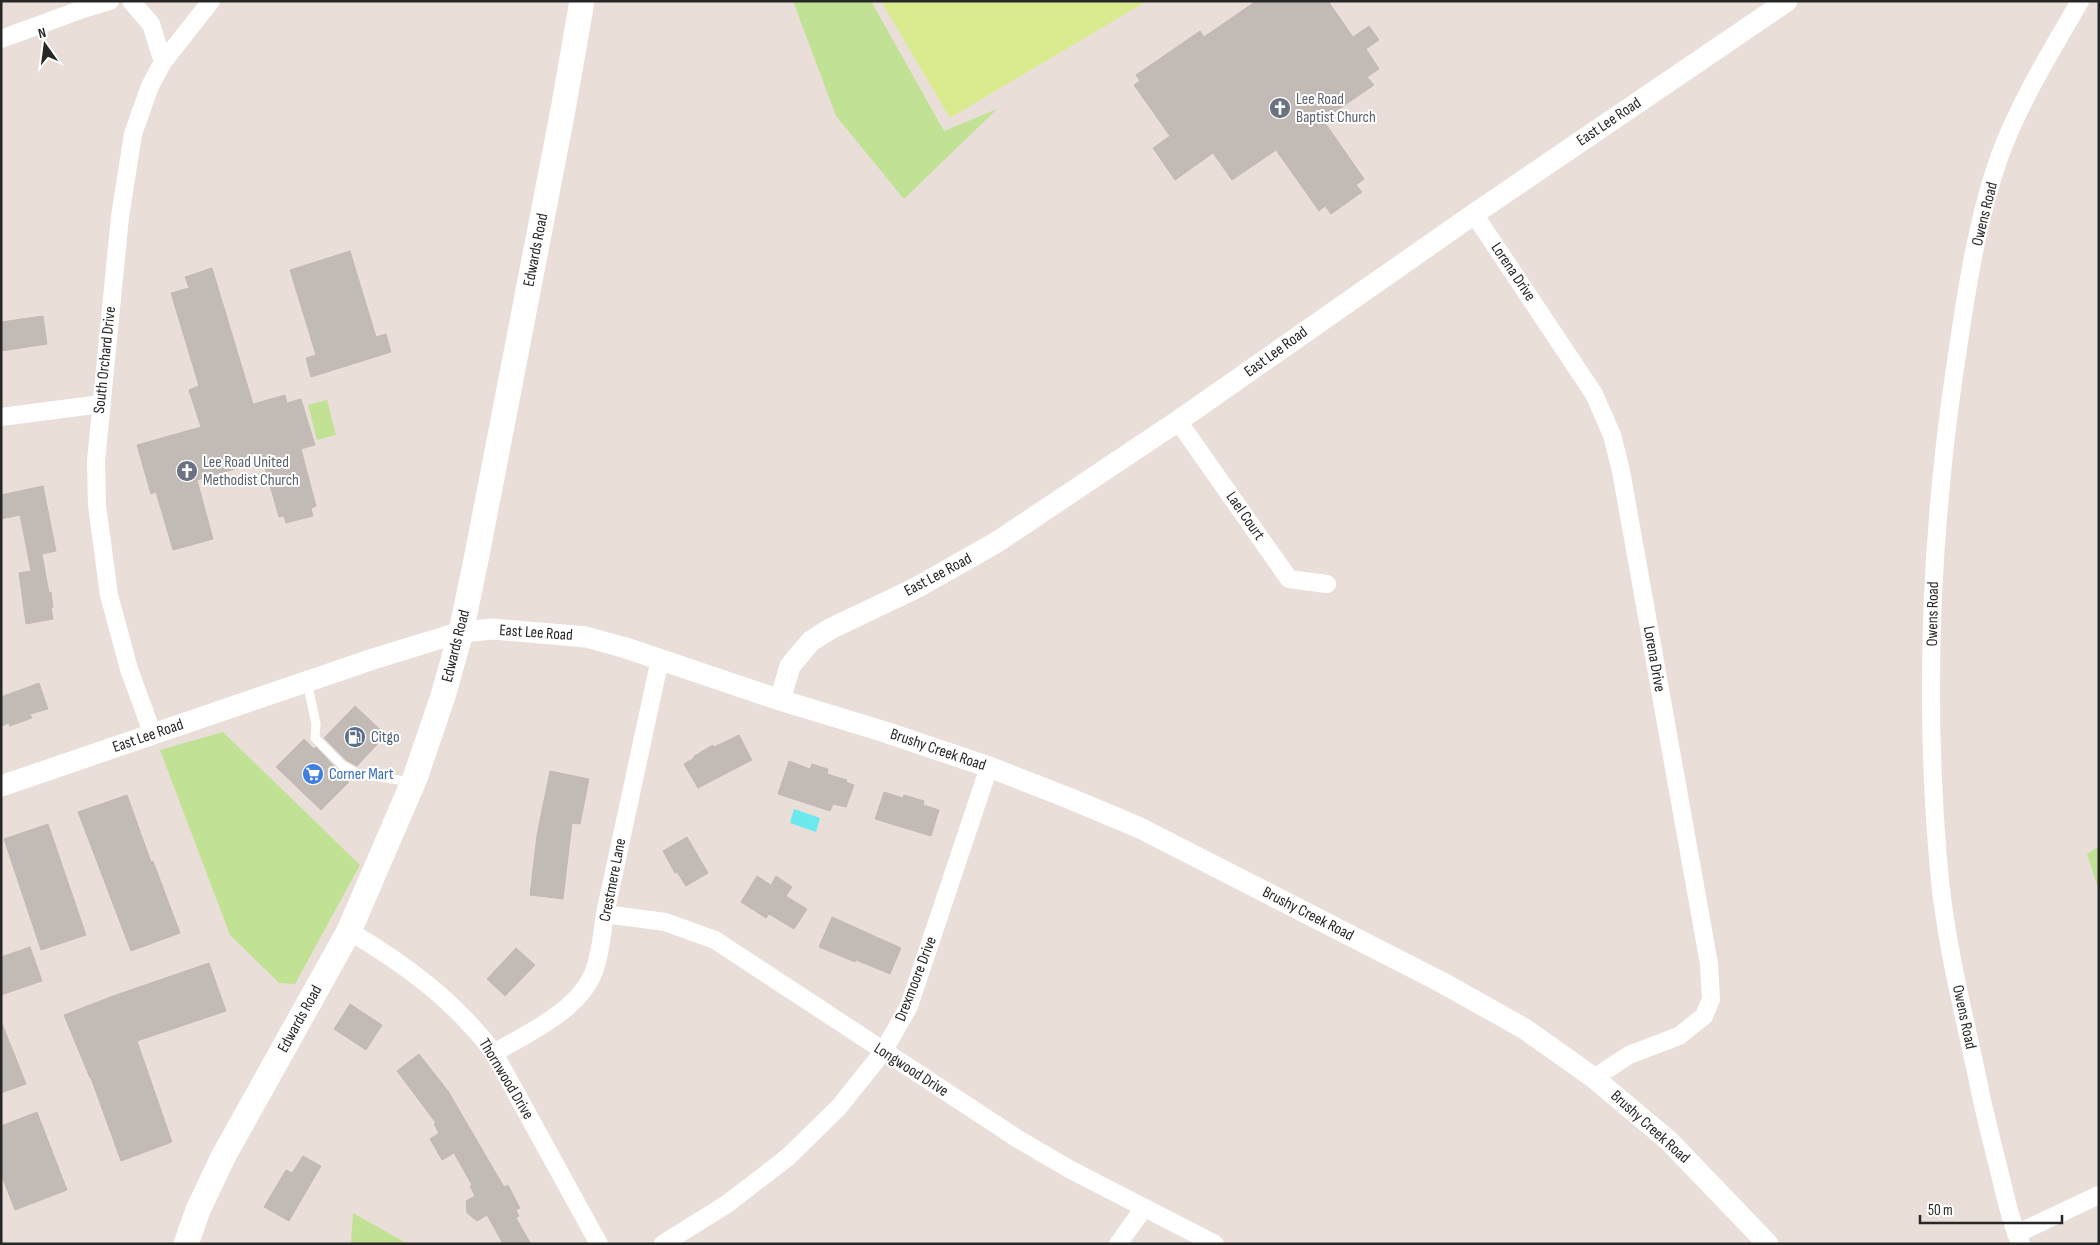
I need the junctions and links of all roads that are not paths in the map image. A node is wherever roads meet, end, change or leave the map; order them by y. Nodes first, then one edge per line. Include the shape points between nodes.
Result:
1 (110, 1) edge
2 (131, 1) edge
3 (211, 1) edge
4 (582, 1) edge
5 (1787, 1) edge
6 (2080, 1) edge
7 (1, 39) edge
8 (163, 62) junction
9 (1474, 214) junction
10 (101, 404) junction
11 (1, 417) edge
12 (1178, 421) junction
13 (1327, 584) dead end
14 (461, 632) junction
15 (660, 659) junction
16 (307, 682) junction
17 (780, 700) junction
18 (153, 735) junction
19 (988, 767) junction
20 (413, 782) junction
21 (1, 786) edge
22 (604, 914) junction
23 (349, 931) junction
24 (883, 1052) junction
25 (494, 1053) junction
26 (1594, 1078) junction
27 (2099, 1195) edge
28 (1144, 1208) junction
29 (2018, 1239) edge
30 (186, 1244) edge
31 (599, 1244) edge
32 (663, 1244) edge
33 (1118, 1244) edge
34 (1215, 1244) edge
35 (1768, 1244) edge

1 - 7 street
2 - 8 street via 150,24
3 - 8 street, South Orchard Drive
4 - 14 main road, Edwards Road
5 - 9 street, East Lee Road
6 - 29 street, Owens Road via 2027,96 2000,154 1980,225 1966,295 1943,451 1934,573 1932,703 1941,883 1951,956 1982,1102
8 - 10 street, South Orchard Drive via 150,86 134,134 120,217
9 - 12 street, East Lee Road
9 - 26 street, Lorena Drive via 1594,394 1612,434 1709,964 1711,999 1704,1016 1678,1036 1629,1055
10 - 11 street
10 - 18 street, South Orchard Drive via 96,461 97,506 109,595 129,669
12 - 13 street, Lael Court via 1289,579
12 - 17 street, East Lee Road via 962,564 811,641 790,666
14 - 15 street, East Lee Road via 493,629 586,637
14 - 16 street, East Lee Road
14 - 20 main road, Edwards Road
15 - 17 street, East Lee Road
15 - 22 street, Crestmere Lane
16 - 18 street, East Lee Road
16 - 20 lane via 316,724 315,738 342,765 356,773
17 - 19 street, Brushy Creek Road
18 - 21 street, East Lee Road
19 - 24 street, Drexmoore Drive via 909,1006
19 - 26 street, Brushy Creek Road via 1140,828 1442,982 1525,1029
20 - 23 main road, Edwards Road
22 - 24 street, Longwood Drive via 665,922 715,940
22 - 25 street, Crestmere Lane via 599,956 590,982 580,995 568,1007
23 - 25 street, Thornwood Drive via 391,956 439,992
23 - 30 main road, Edwards Road via 223,1157
24 - 28 street, Longwood Drive via 1018,1139
24 - 32 street, Drexmoore Drive via 838,1107 788,1157 727,1204
25 - 31 street, Thornwood Drive
26 - 35 street, Brushy Creek Road via 1669,1140
27 - 29 street
28 - 33 street
28 - 34 street, Longwood Drive

